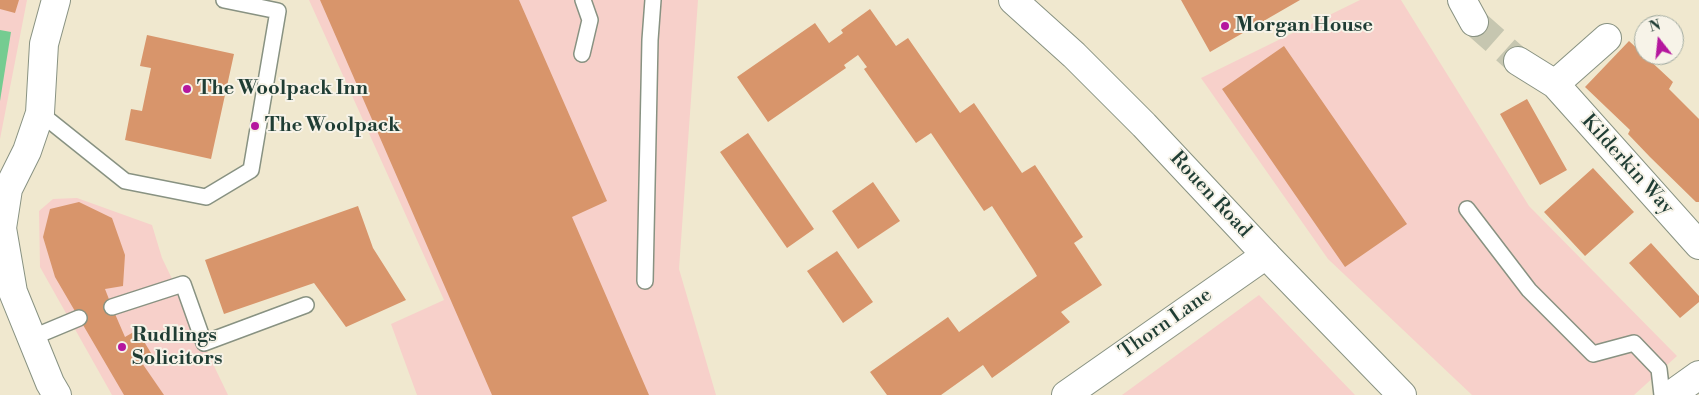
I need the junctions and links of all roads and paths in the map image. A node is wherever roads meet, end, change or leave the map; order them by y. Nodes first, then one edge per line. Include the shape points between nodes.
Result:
1 (56, 0) edge
2 (224, 0) edge
3 (583, 0) edge
4 (653, 0) edge
5 (1013, 0) edge
6 (1607, 38) dead end
7 (582, 54) dead end
8 (1518, 61) tunnel mouth
9 (1554, 84) junction
10 (40, 113) junction
11 (1467, 209) dead end
12 (1, 229) edge
13 (1699, 245) edge
14 (1266, 255) junction
15 (644, 281) dead end
16 (306, 305) dead end
17 (112, 308) dead end
18 (79, 318) dead end
19 (32, 338) junction
20 (1699, 375) edge
21 (1068, 394) edge
22 (57, 395) edge
23 (1402, 395) edge
24 (1662, 395) edge
25 (1671, 395) edge

1 - 10 street via 44,44
2 - 10 lane via 278,11 250,170 206,197 126,181
3 - 7 lane via 590,20
4 - 15 lane
5 - 14 street, Rouen Road via 1144,125
6 - 9 street
8 - 9 street, Kilderkin Way
9 - 13 street, Kilderkin Way
10 - 12 street via 27,151 8,189
11 - 24 lane via 1529,290 1593,354 1634,343 1658,369
12 - 19 street via 13,292
14 - 21 street, Thorn Lane
14 - 23 street, Rouen Road
16 - 17 lane via 204,343 181,278
18 - 19 lane
19 - 22 street
20 - 25 street

